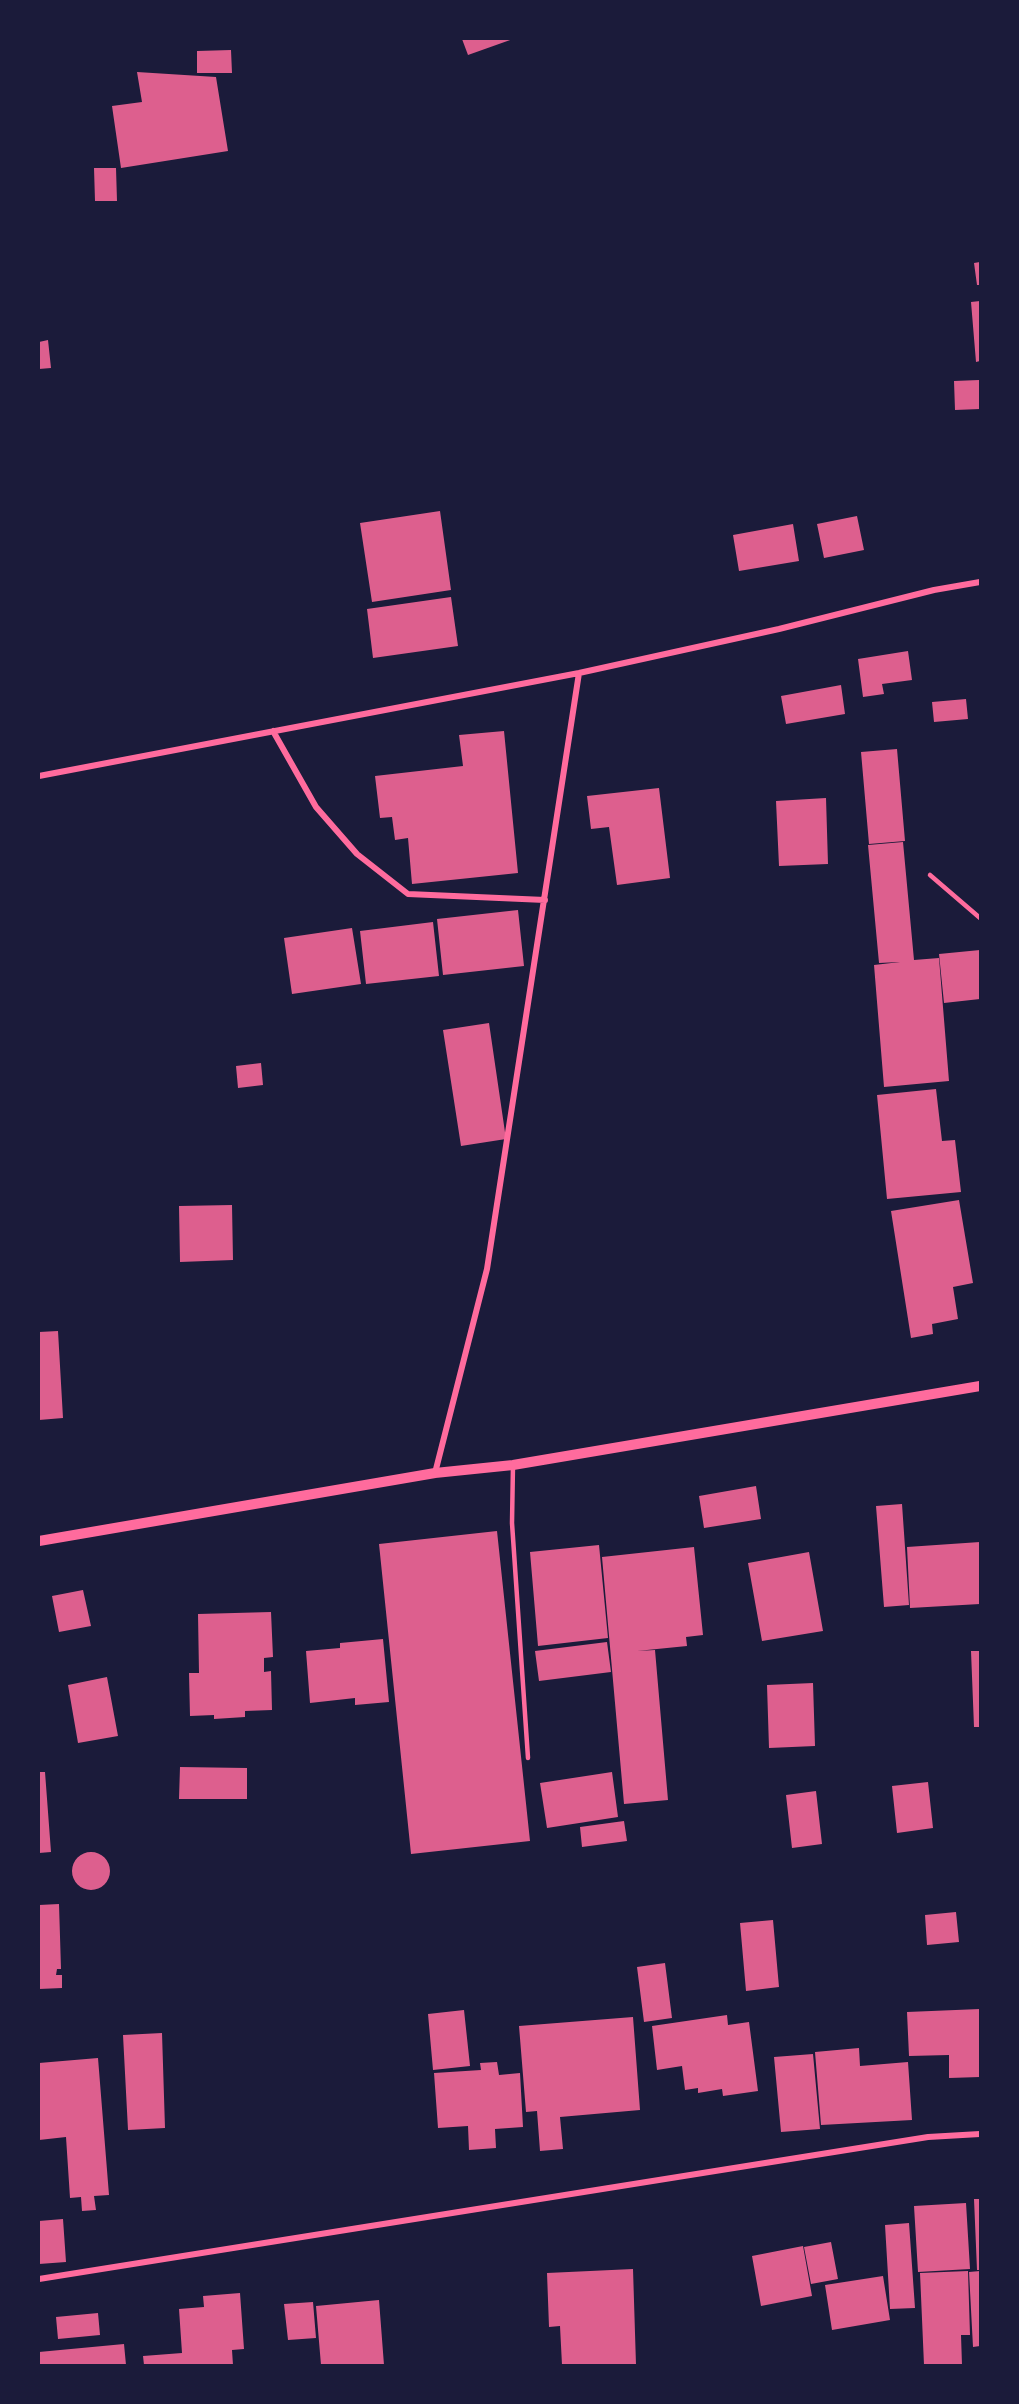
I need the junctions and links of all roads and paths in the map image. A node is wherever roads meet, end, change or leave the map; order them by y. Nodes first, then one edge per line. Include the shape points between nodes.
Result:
1 (980, 582) edge
2 (579, 673) junction
3 (273, 730) junction
4 (39, 776) edge
5 (930, 875) dead end
6 (545, 900) junction
7 (980, 918) edge
8 (980, 1386) edge
9 (513, 1465) junction
10 (435, 1473) junction
11 (39, 1541) edge
12 (528, 1758) dead end
13 (980, 2134) edge
14 (39, 2279) edge

1 - 2 street
2 - 3 street
2 - 6 street
3 - 4 street
3 - 6 street via 316,807 357,854 408,894
5 - 7 lane
6 - 10 street via 487,1269
8 - 9 street
9 - 10 street
9 - 12 lane via 512,1523
10 - 11 street
13 - 14 street via 928,2137

